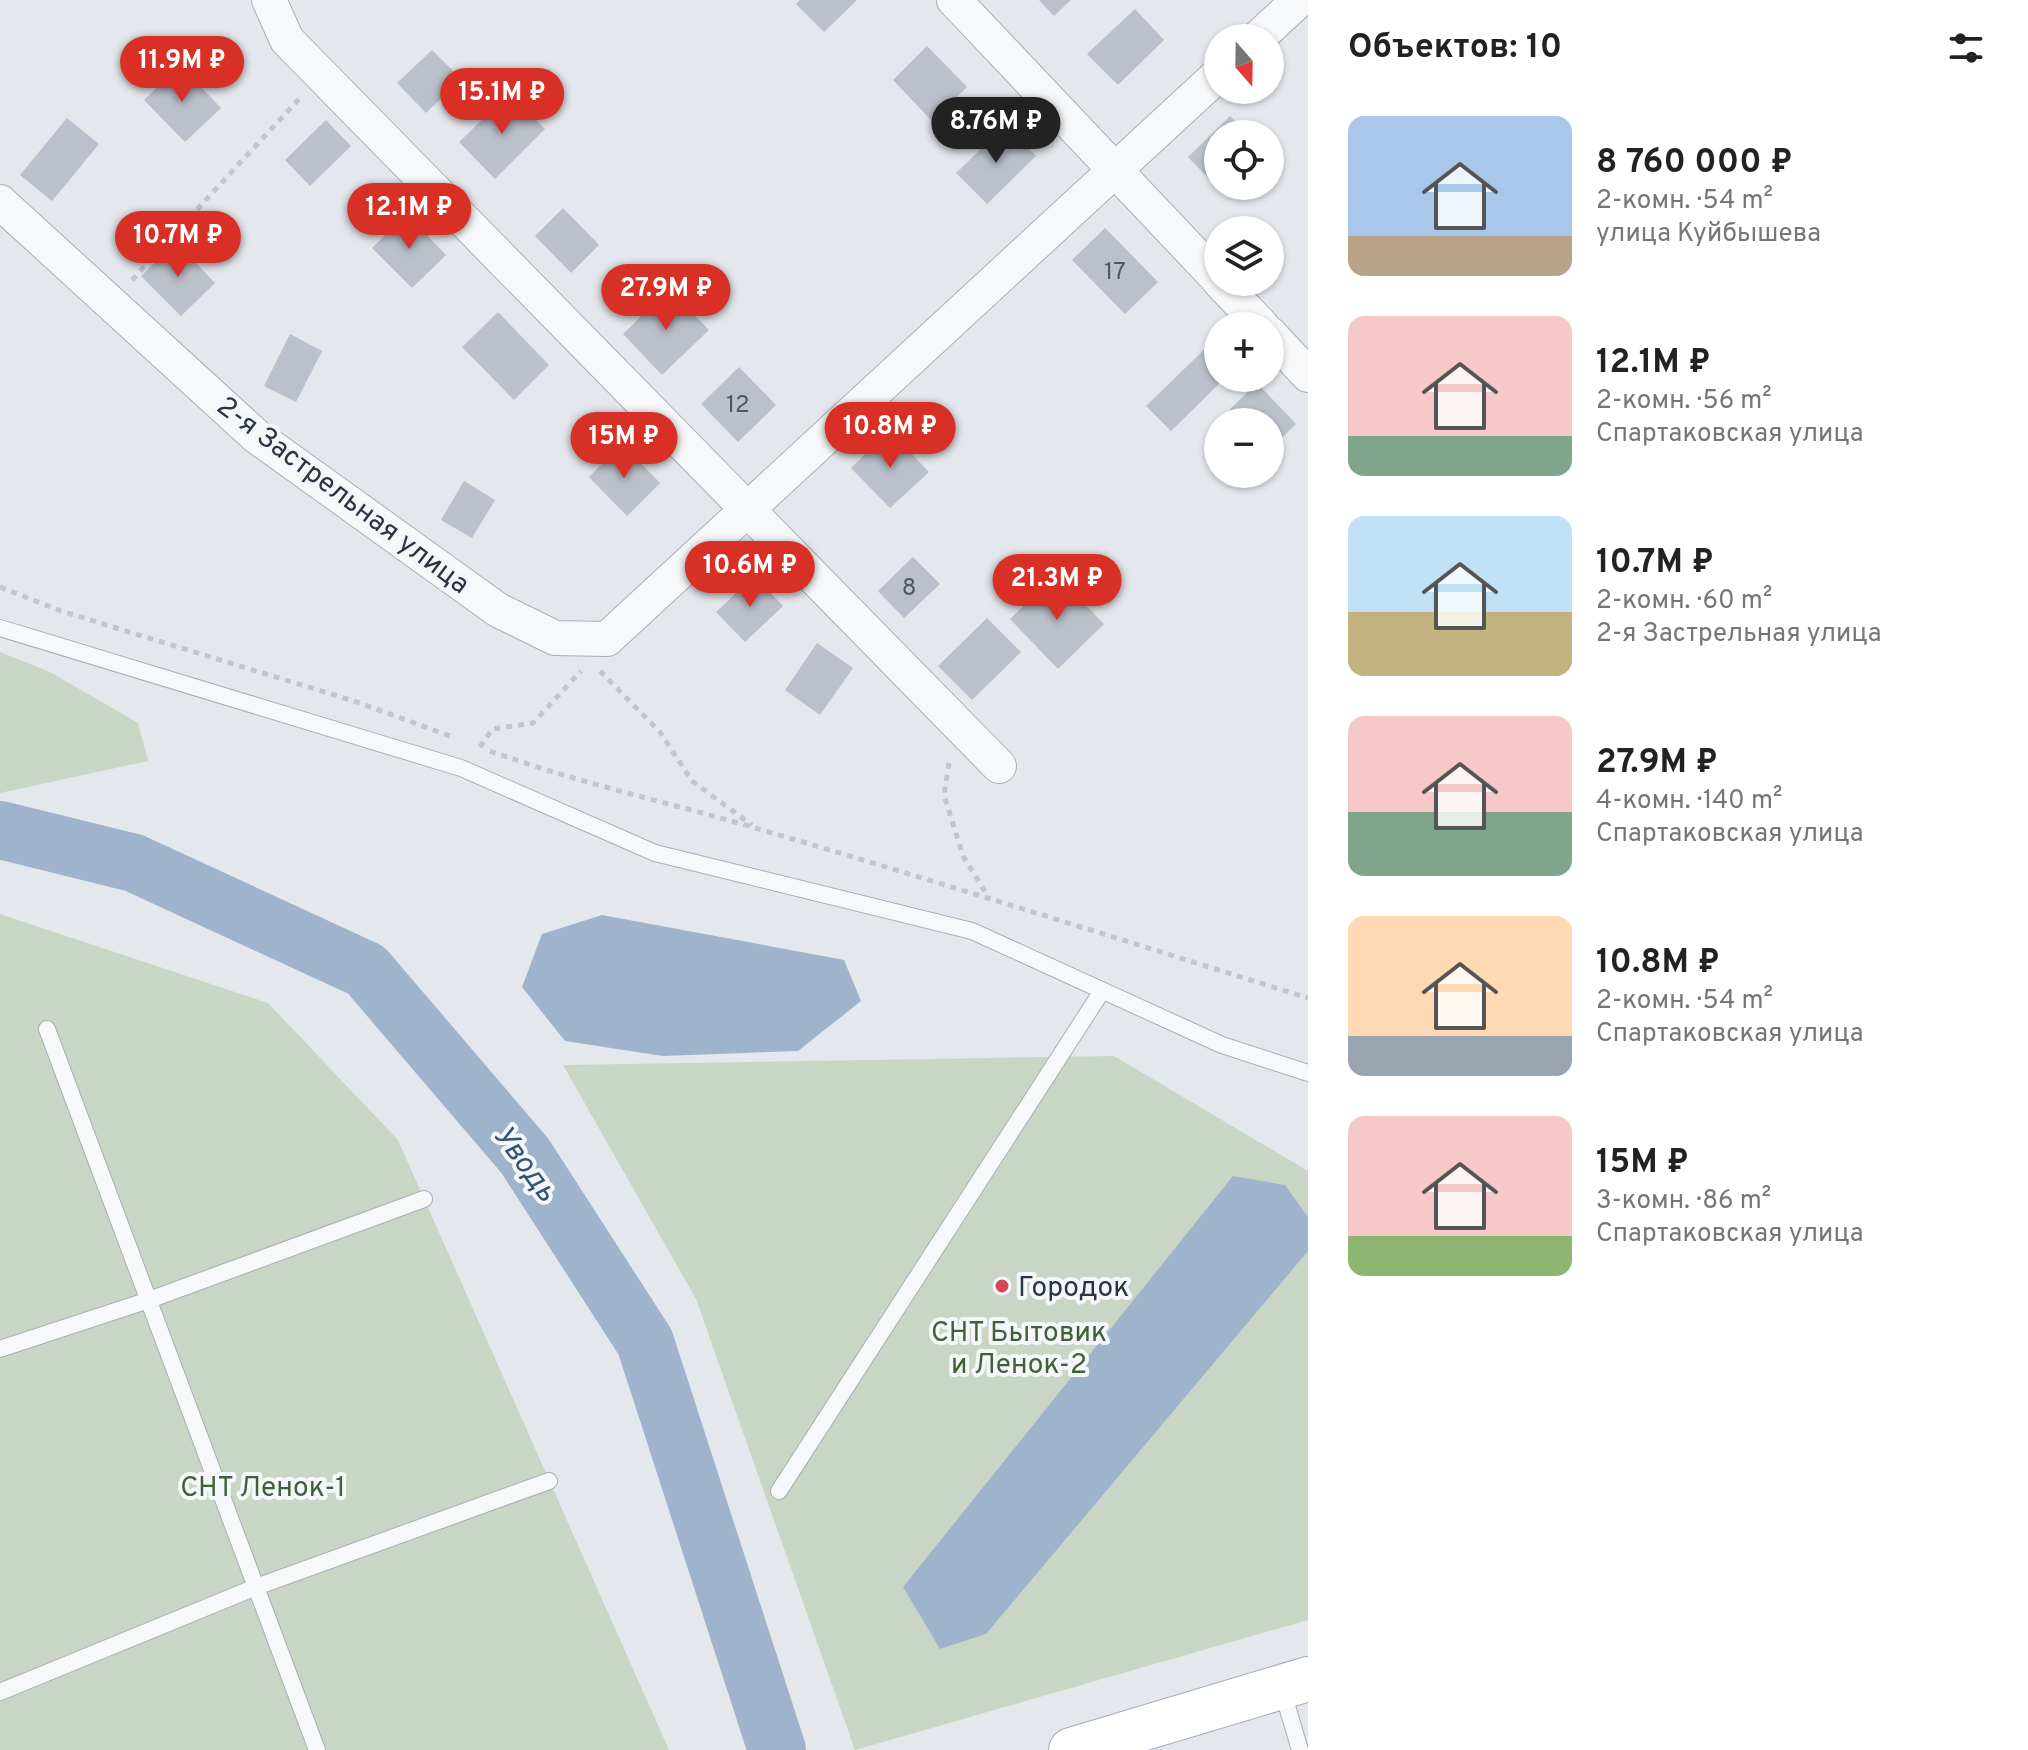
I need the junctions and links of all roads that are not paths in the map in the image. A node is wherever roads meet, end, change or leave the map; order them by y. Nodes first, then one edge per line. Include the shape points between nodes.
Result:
1 (269, 0) edge
2 (954, 0) edge
3 (1299, 0) edge
4 (1273, 24) edge
5 (1204, 88) edge
6 (1115, 170) junction
7 (0, 202) edge
8 (1204, 265) edge
9 (1233, 296) edge
10 (1249, 312) edge
11 (1284, 349) edge
12 (1308, 375) edge
13 (747, 509) junction
14 (0, 628) edge
15 (999, 766) dead end
16 (1102, 991) junction
17 (47, 1029) dead end
18 (1308, 1073) edge
19 (424, 1199) dead end
20 (149, 1300) junction
21 (0, 1349) edge
22 (549, 1481) dead end
23 (779, 1491) dead end
24 (256, 1587) junction
25 (1295, 1683) edge
26 (0, 1692) edge
27 (317, 1750) edge
28 (1071, 1750) edge
29 (1300, 1750) edge

1 - 13 street via 287,40
2 - 6 street
3 - 4 street
5 - 6 street
6 - 8 street
6 - 13 street
7 - 13 street, 2-я Застрельная улица via 256,436 498,610 555,638 607,639
9 - 10 street
11 - 12 street
13 - 15 street
14 - 16 lane via 461,768 655,853 972,931
16 - 18 lane via 1222,1045
16 - 23 lane
17 - 20 lane
19 - 20 lane
20 - 21 lane
20 - 24 lane
22 - 24 lane
24 - 26 lane
24 - 27 lane
25 - 28 main road
25 - 29 lane

